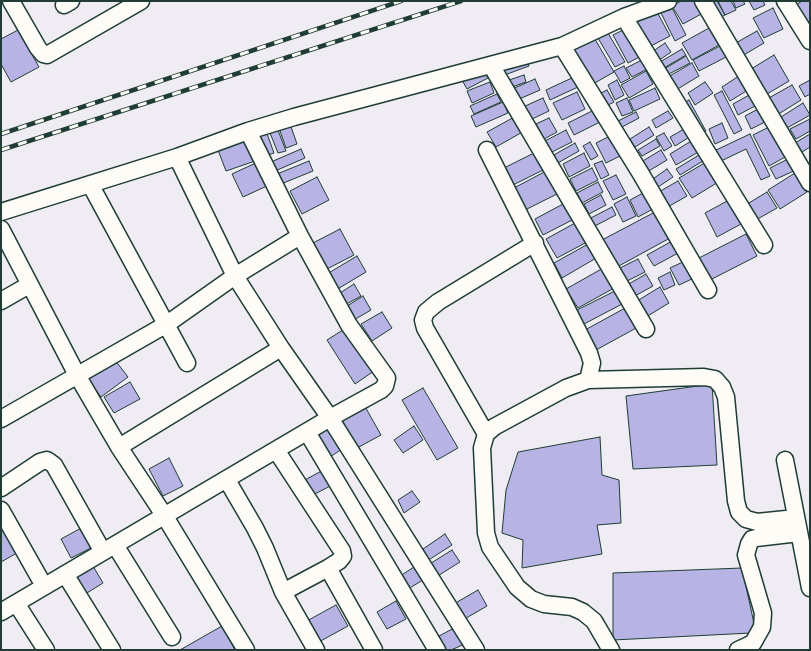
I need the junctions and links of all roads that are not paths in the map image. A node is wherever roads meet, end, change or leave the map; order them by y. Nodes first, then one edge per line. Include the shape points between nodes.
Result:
1 (11, 1) edge
2 (141, 1) edge
3 (668, 1) edge
4 (703, 1) edge
5 (785, 1) edge
6 (624, 17) junction
7 (810, 41) edge
8 (562, 46) junction
9 (491, 65) junction
10 (248, 131) junction
11 (487, 150) dead end
12 (177, 157) junction
13 (810, 182) edge
14 (90, 184) junction
15 (1, 212) edge
16 (1, 229) edge
17 (300, 236) junction
18 (535, 243) junction
19 (764, 245) dead end
20 (235, 276) junction
21 (29, 285) junction
22 (708, 290) dead end
23 (1, 301) edge
24 (167, 324) junction
25 (646, 329) dead end
26 (281, 348) junction
27 (187, 363) dead end
28 (77, 376) junction
29 (588, 380) junction
30 (330, 418) junction
31 (1, 419) edge
32 (307, 432) junction
33 (486, 434) junction
34 (119, 447) junction
35 (276, 450) junction
36 (785, 460) dead end
37 (227, 480) junction
38 (1, 488) edge
39 (1, 510) edge
40 (164, 515) junction
41 (798, 526) junction
42 (109, 548) junction
43 (328, 568) junction
44 (65, 574) junction
45 (44, 586) junction
46 (810, 588) edge
47 (283, 592) junction
48 (16, 603) junction
49 (1, 612) edge
50 (172, 637) dead end
51 (46, 650) edge
52 (112, 650) edge
53 (246, 650) edge
54 (316, 650) edge
55 (374, 650) edge
56 (437, 650) edge
57 (476, 650) edge
58 (611, 650) edge
59 (738, 650) edge

1 - 2 street via 38,48 47,55
3 - 6 street
4 - 13 street
5 - 7 street
6 - 8 street
6 - 19 street
8 - 9 street
8 - 22 street via 641,174
9 - 10 street
9 - 25 street
10 - 12 street
10 - 17 street
11 - 18 street
12 - 14 street
12 - 20 street
14 - 15 street
14 - 24 street
16 - 21 street
17 - 20 street
17 - 30 street via 349,325 387,378 381,390
18 - 29 street via 589,353 592,363
18 - 33 street via 438,302 426,312 423,320 425,328
20 - 24 street
20 - 26 street
21 - 23 street
21 - 28 street
24 - 27 street
24 - 28 street
26 - 30 street
26 - 34 street
28 - 31 street
28 - 34 street
29 - 33 street via 505,420
29 - 41 street via 704,377 715,379 726,397 739,512 746,519 757,522
30 - 32 street
30 - 57 street
32 - 35 street
32 - 56 street
33 - 58 street via 482,448 486,533 490,547 517,587 531,599 544,604 572,607 583,612 594,621
34 - 40 street
35 - 37 street
35 - 43 street via 342,551 340,561
36 - 41 street
37 - 40 street
37 - 47 street via 266,548
38 - 42 street via 47,460 54,465
39 - 45 street
40 - 42 street
40 - 53 street
41 - 46 street
41 - 59 street via 752,539 749,544 746,555 763,613 762,627 753,643
42 - 44 street
42 - 50 street
43 - 47 street
43 - 55 street
44 - 45 street
44 - 52 street
45 - 48 street
47 - 54 street
48 - 49 street
48 - 51 street

